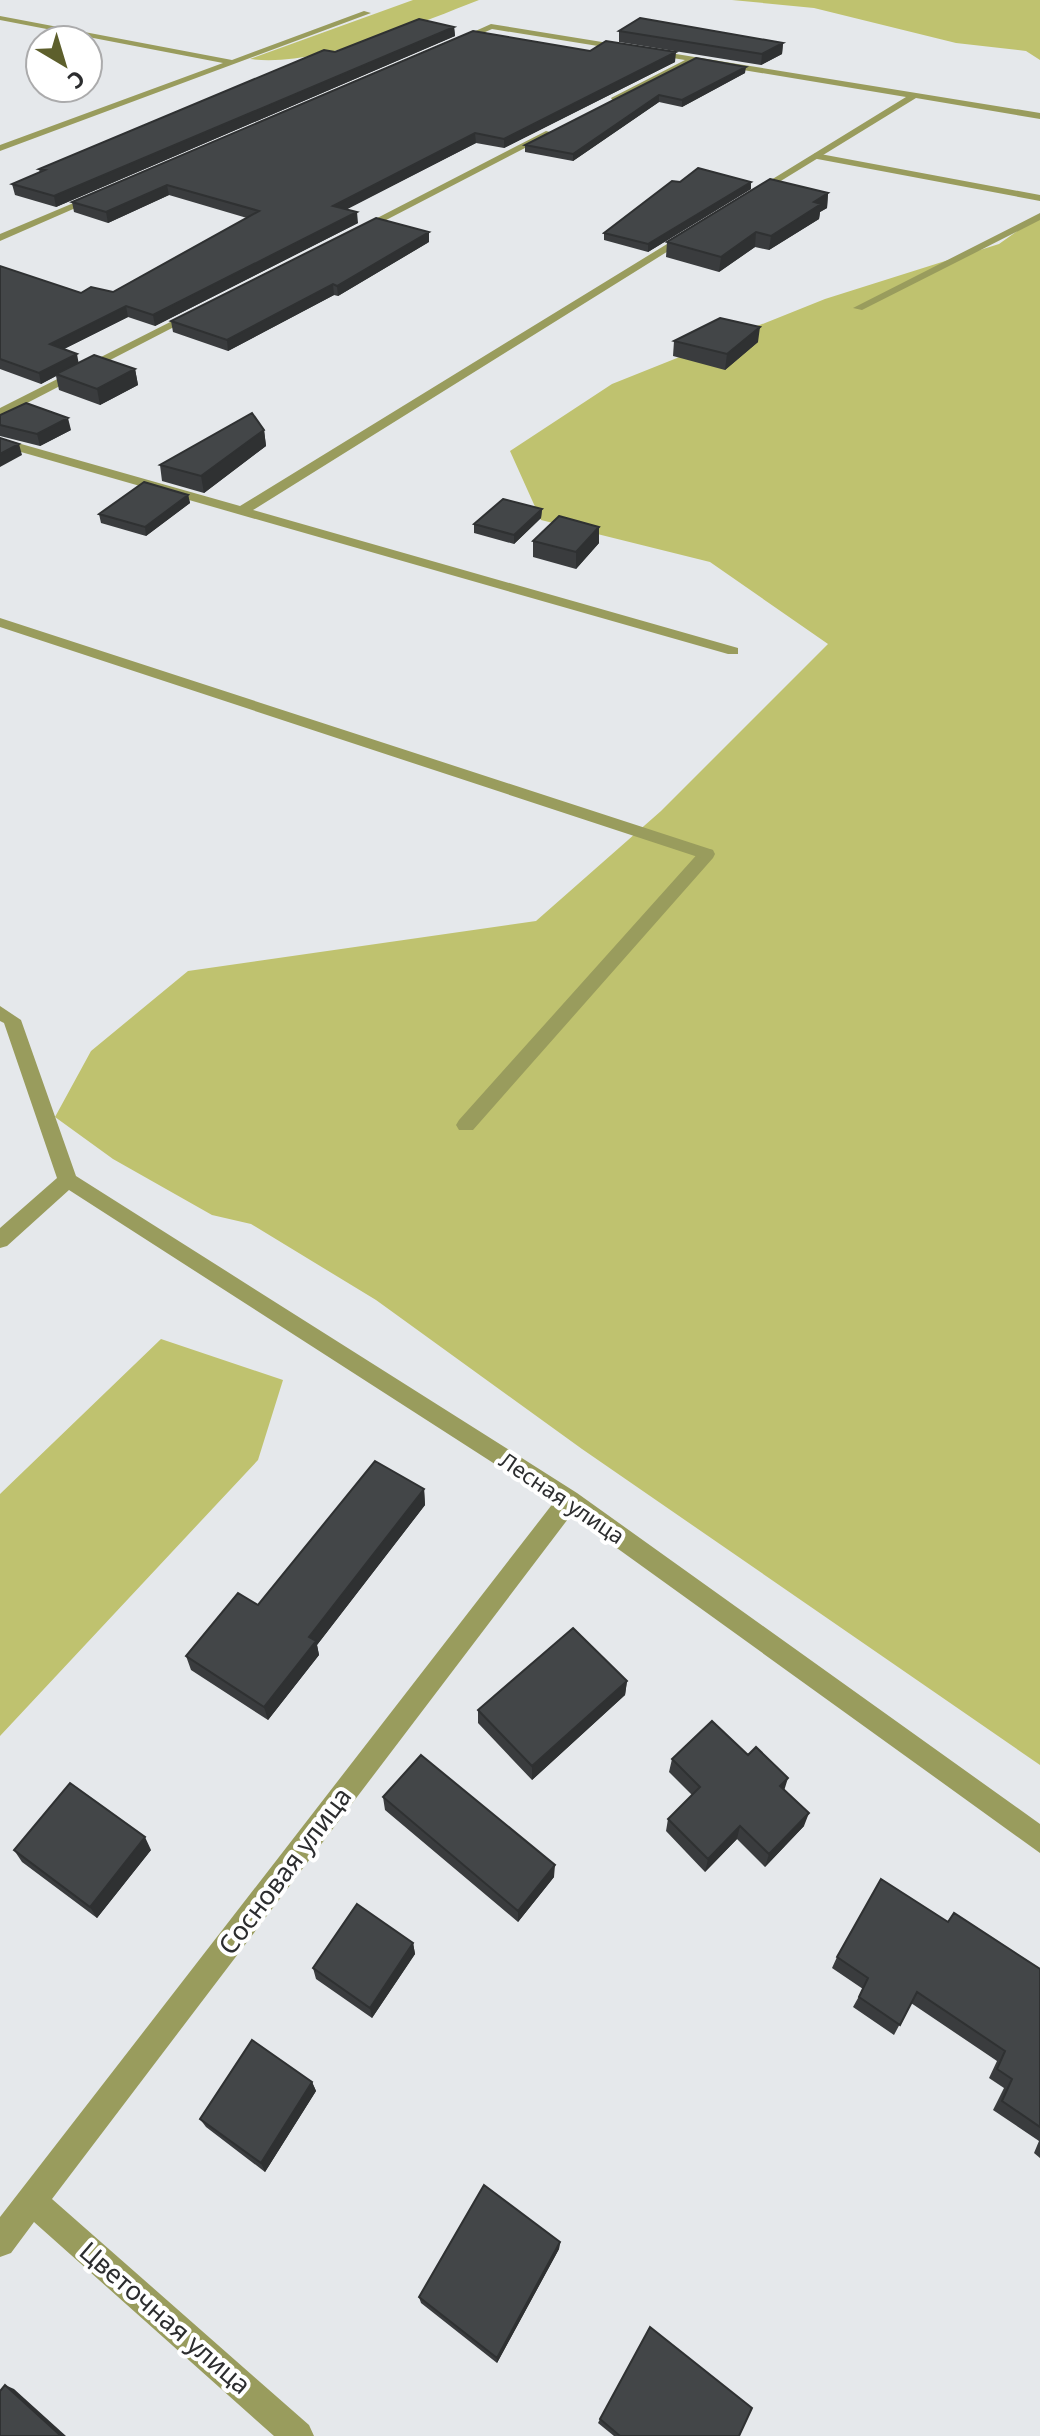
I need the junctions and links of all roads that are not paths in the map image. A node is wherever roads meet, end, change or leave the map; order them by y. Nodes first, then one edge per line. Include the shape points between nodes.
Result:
1 (367, 13) dead end
2 (0, 18) edge
3 (448, 45) edge
4 (692, 60) junction
5 (233, 62) junction
6 (913, 96) junction
7 (607, 103) edge
8 (1040, 116) edge
9 (565, 125) edge
10 (0, 148) edge
11 (815, 156) junction
12 (116, 188) edge
13 (1040, 198) edge
14 (735, 206) edge
15 (1040, 216) edge
16 (695, 230) edge
17 (0, 238) edge
18 (339, 240) edge
19 (212, 305) edge
20 (858, 308) dead end
21 (0, 413) edge
22 (0, 442) edge
23 (242, 511) junction
24 (0, 622) edge
25 (733, 651) dead end
26 (0, 1012) edge
27 (466, 1125) dead end
28 (68, 1180) junction
29 (0, 1240) edge
30 (569, 1500) junction
31 (1040, 1840) edge
32 (32, 2201) junction
33 (0, 2242) edge
34 (298, 2436) edge

1 - 5 street
2 - 5 street
3 - 4 street via 491,26
4 - 6 street
4 - 7 street
5 - 10 street
6 - 8 street
6 - 11 street
9 - 18 street
11 - 13 street
11 - 14 street
12 - 17 street
15 - 20 street
16 - 23 street
19 - 21 street
22 - 23 street
23 - 25 street
24 - 27 street via 707,854
26 - 28 street via 12,1020
28 - 29 street
28 - 30 street, Лесная улица
30 - 31 street, Лесная улица
30 - 32 street, Сосновая улица
32 - 33 street, Сосновая улица
32 - 34 street, Цветочная улица

